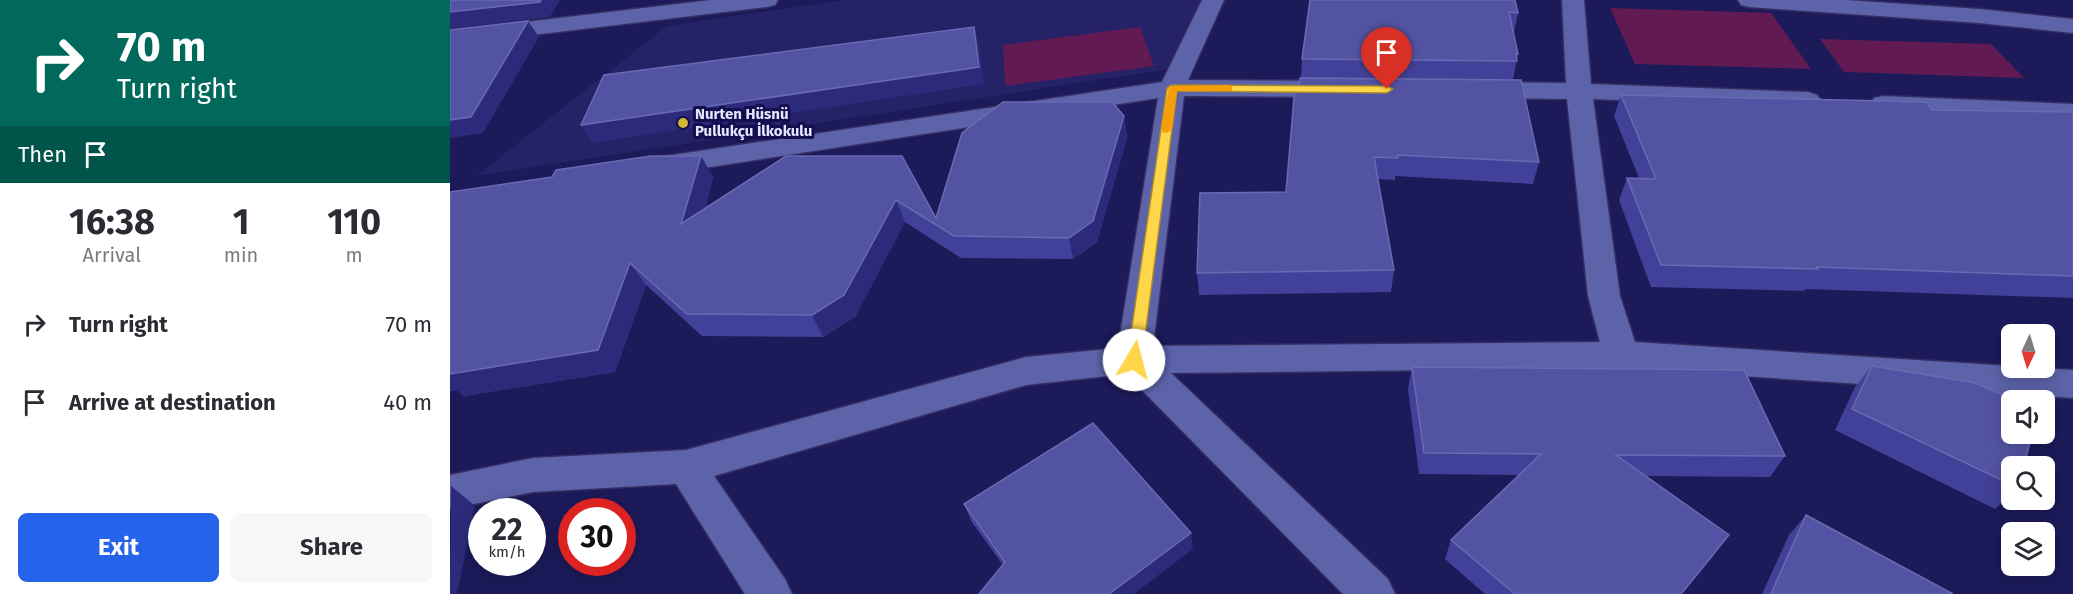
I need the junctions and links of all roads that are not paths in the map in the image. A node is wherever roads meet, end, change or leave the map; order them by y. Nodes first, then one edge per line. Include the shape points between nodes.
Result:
1 (767, 0) edge
2 (1214, 0) edge
3 (1573, 0) edge
4 (1749, 0) edge
5 (686, 5) edge
6 (2073, 26) edge
7 (450, 38) edge
8 (1172, 88) junction
9 (1364, 89) edge
10 (1459, 90) edge
11 (1579, 90) junction
12 (2073, 112) edge
13 (640, 170) edge
14 (1621, 355) junction
15 (1134, 360) junction
16 (2073, 384) edge
17 (686, 467) junction
18 (450, 492) edge
19 (770, 594) edge
20 (1373, 594) edge

1 - 5 street
2 - 8 street
3 - 11 street
4 - 6 street
5 - 7 street
8 - 9 street
8 - 13 street
8 - 15 street
10 - 11 street
11 - 12 street
11 - 14 street via 1604,296
14 - 15 street
14 - 16 street
15 - 17 street via 1026,371
15 - 20 street
17 - 18 street via 533,475
17 - 19 street

